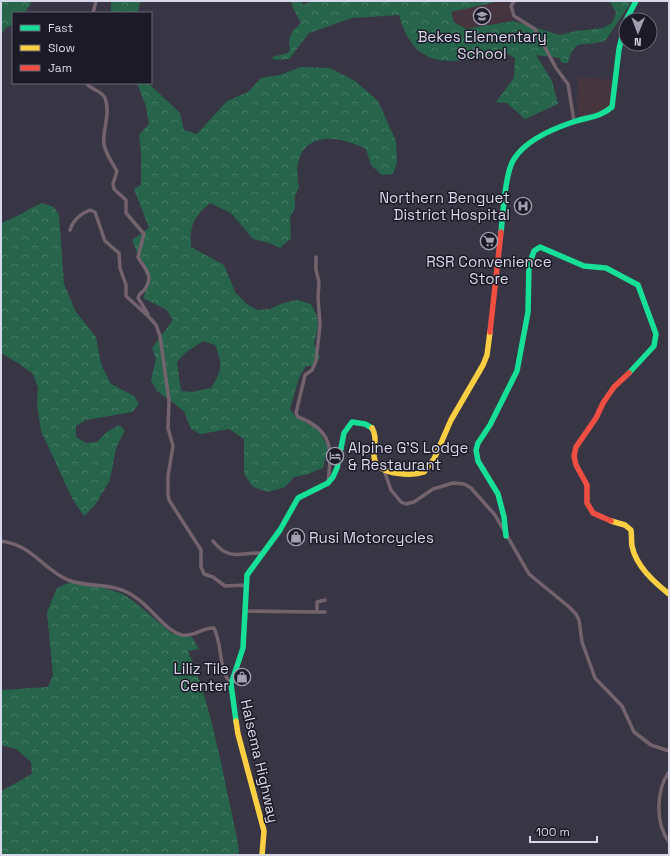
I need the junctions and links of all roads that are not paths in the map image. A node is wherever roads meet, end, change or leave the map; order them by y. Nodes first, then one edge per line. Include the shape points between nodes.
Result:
1 (96, 1) edge
2 (514, 1) edge
3 (636, 1) edge
4 (93, 12) edge
5 (630, 12) edge
6 (619, 52) edge
7 (87, 84) edge
8 (574, 121) junction
9 (70, 230) dead end
10 (316, 257) dead end
11 (149, 317) junction
12 (384, 470) junction
13 (328, 483) junction
14 (506, 536) junction
15 (1, 541) edge
16 (213, 541) dead end
17 (264, 553) junction
18 (246, 585) junction
19 (669, 594) edge
20 (325, 600) dead end
21 (245, 610) junction
22 (317, 612) junction
23 (325, 612) dead end
24 (231, 684) junction
25 (669, 751) edge
26 (669, 772) edge
27 (669, 842) edge
28 (262, 855) edge

1 - 4 street
2 - 8 street via 511,6 514,16 535,29 553,63 568,84
3 - 5 main road
6 - 8 main road via 612,107 602,114
7 - 11 street via 106,100 104,144 107,155 117,171 114,189 126,200 126,213 144,234 138,257 149,275 147,286 138,298
8 - 12 main road via 549,131 524,148 513,160 509,170 487,355 447,428 440,446 423,473
9 - 11 street via 74,221 85,212 95,212 105,241 118,251 126,296
10 - 13 street via 320,325 316,361 314,368 305,374 296,413 320,428 328,439
11 - 18 street via 156,325 160,336 169,400 168,428 173,446 168,476 169,500 201,550 201,567 204,574 226,586
12 - 13 main road via 375,462 376,436 370,426 352,422 344,433 336,472
12 - 14 street via 391,490 406,504 443,485 453,482 464,484 481,498
13 - 17 main road, Halsema Highway via 298,498
14 - 19 main road via 498,494 478,461 476,450 519,364 528,312 529,265 534,251 540,247 584,266 612,270 640,288 656,334 656,342 642,361 614,387 576,447 574,456 587,485 589,508 598,517 619,522 631,530 632,544 640,563
14 - 25 street via 529,574 576,614 582,642 595,678 622,706 634,732 651,745
15 - 24 street via 22,546 69,580 110,586 130,593 175,632 190,635 214,628 221,648 223,674
16 - 17 street via 227,554
17 - 18 main road, Halsema Highway via 247,575
18 - 21 main road, Halsema Highway
20 - 22 street via 317,602
21 - 22 street
21 - 24 main road, Halsema Highway via 243,648
22 - 23 street
24 - 28 main road, Halsema Highway via 238,734 264,831
26 - 27 street via 662,786 659,815 664,835

